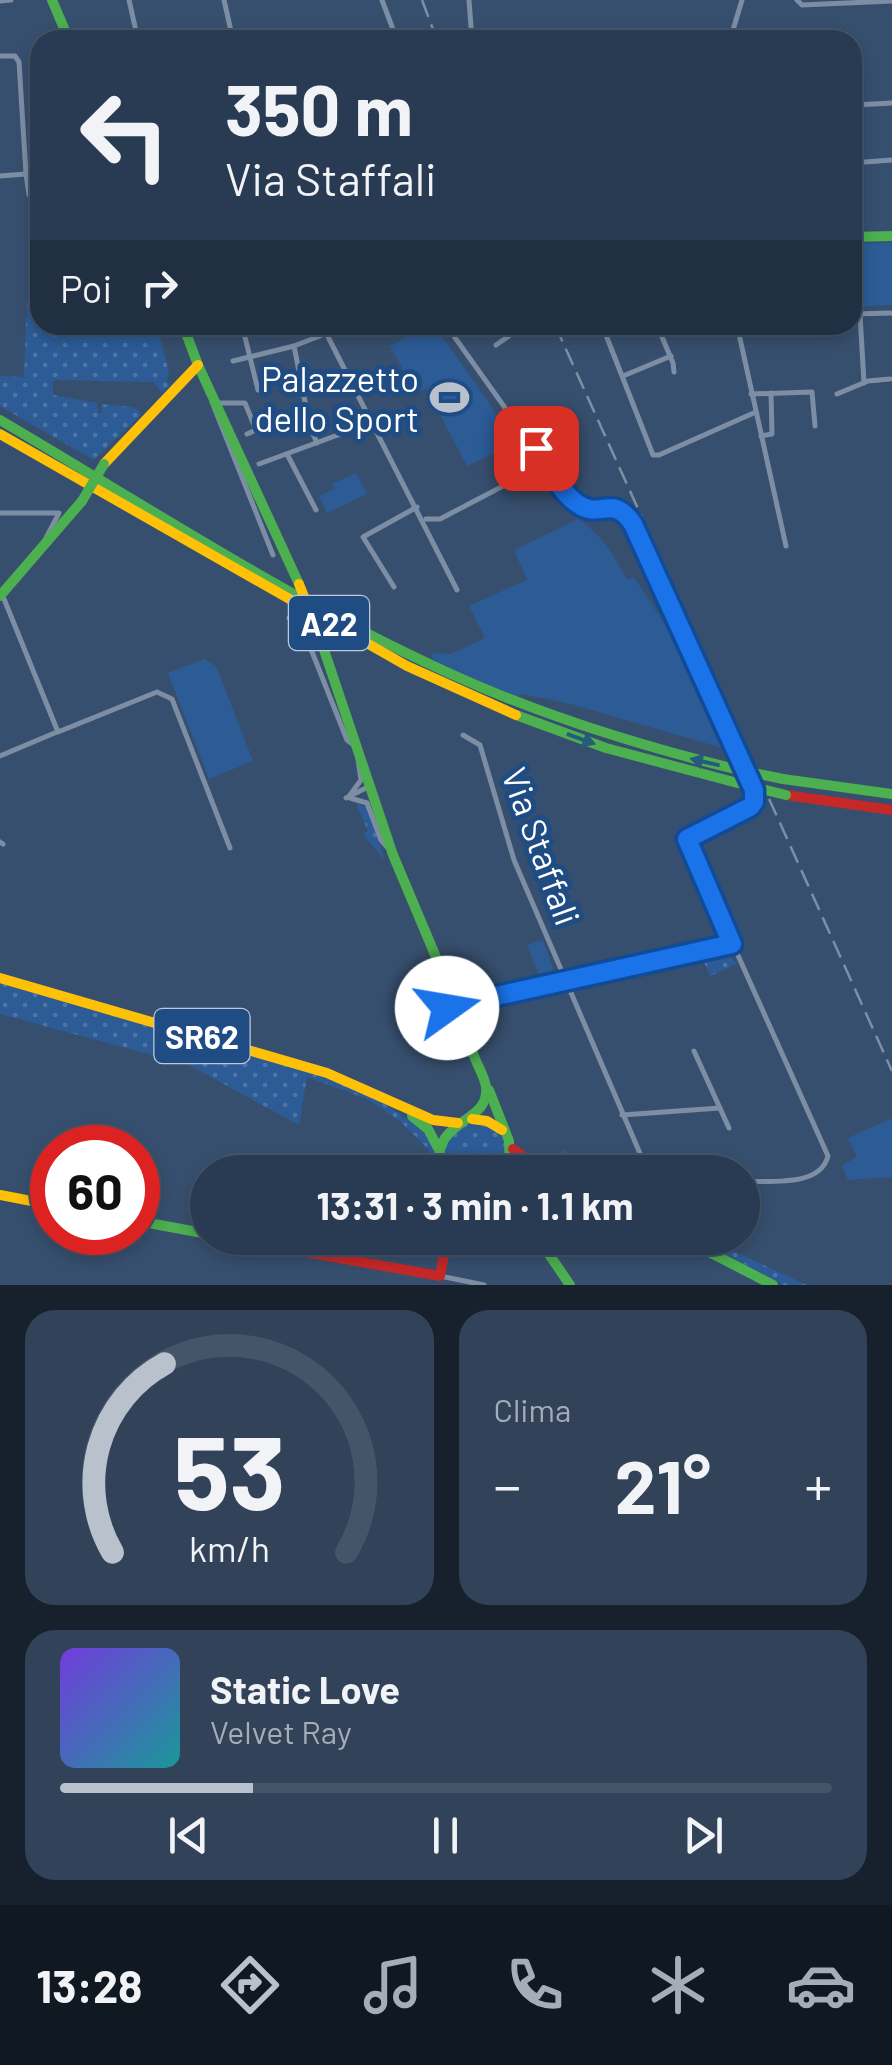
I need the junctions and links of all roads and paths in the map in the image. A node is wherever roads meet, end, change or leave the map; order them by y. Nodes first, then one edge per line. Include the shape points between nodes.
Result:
1 (11, 0) edge
2 (52, 0) edge
3 (129, 0) edge
4 (224, 0) edge
5 (382, 0) edge
6 (469, 0) edge
7 (742, 0) edge
8 (797, 0) edge
9 (0, 1) edge
10 (892, 1) edge
11 (65, 30) edge
12 (136, 30) edge
13 (232, 30) edge
14 (393, 30) edge
15 (471, 30) edge
16 (733, 30) edge
17 (0, 56) edge
18 (892, 103) edge
19 (862, 105) edge
20 (892, 160) edge
21 (862, 162) edge
22 (26, 174) junction
23 (0, 176) edge
24 (30, 195) edge
25 (892, 236) edge
26 (862, 237) edge
27 (892, 313) edge
28 (862, 314) edge
29 (187, 335) edge
30 (245, 335) edge
31 (322, 335) edge
32 (328, 335) edge
33 (453, 335) edge
34 (510, 335) edge
35 (606, 335) edge
36 (662, 335) edge
37 (739, 335) edge
38 (858, 335) edge
39 (496, 345) dead end
40 (294, 346) junction
41 (250, 356) junction
42 (671, 356) junction
43 (232, 361) dead end
44 (199, 368) junction
45 (674, 372) dead end
46 (622, 376) junction
47 (890, 379) edge
48 (864, 383) junction
49 (258, 390) dead end
50 (771, 393) junction
51 (751, 394) junction
52 (837, 394) dead end
53 (214, 401) junction
54 (756, 412) junction
55 (0, 420) edge
56 (373, 422) junction
57 (815, 426) dead end
58 (0, 434) edge
59 (246, 434) dead end
60 (762, 436) junction
61 (317, 443) junction
62 (287, 454) junction
63 (532, 456) junction
64 (259, 464) dead end
65 (417, 507) junction
66 (316, 510) dead end
67 (0, 513) edge
68 (423, 518) junction
69 (44, 545) junction
70 (786, 546) dead end
71 (273, 555) dead end
72 (394, 587) dead end
73 (457, 590) dead end
74 (1, 595) edge
75 (289, 618) dead end
76 (58, 732) junction
77 (462, 735) dead end
78 (359, 749) junction
79 (0, 756) edge
80 (371, 789) junction
81 (892, 794) edge
82 (350, 796) junction
83 (892, 810) edge
84 (230, 848) dead end
85 (393, 855) junction
86 (732, 944) junction
87 (0, 978) edge
88 (566, 982) junction
89 (492, 997) junction
90 (459, 1001) junction
91 (694, 1051) dead end
92 (400, 1106) junction
93 (720, 1108) junction
94 (622, 1115) junction
95 (464, 1121) junction
96 (729, 1128) dead end
97 (502, 1130) junction
98 (438, 1148) junction
99 (512, 1150) junction
100 (439, 1155) edge
101 (512, 1155) edge
102 (519, 1155) edge
103 (640, 1155) edge
104 (760, 1181) edge
105 (0, 1195) edge
106 (30, 1201) edge
107 (160, 1225) edge
108 (190, 1231) edge
109 (322, 1255) edge
110 (444, 1255) edge
111 (550, 1255) edge
112 (715, 1255) edge
113 (440, 1276) junction
114 (484, 1285) edge
115 (570, 1285) edge
116 (773, 1285) edge

1 - 9 street
2 - 11 main road
3 - 12 street
4 - 13 street
5 - 14 street
6 - 15 street
7 - 16 street
8 - 10 street
17 - 22 street via 18,62
18 - 19 street
20 - 21 street
22 - 23 street
22 - 24 street
25 - 26 main road
27 - 28 street
29 - 44 main road
30 - 41 street
31 - 40 street
32 - 56 street
33 - 63 street
34 - 39 street
35 - 46 street
36 - 42 street
37 - 51 street
38 - 48 street
40 - 41 street
40 - 61 street
41 - 43 street
41 - 49 street
42 - 45 street
42 - 46 street
44 - 53 main road
44 - 69 main road, bridge via 104,464
46 - 54 street via 655,456
47 - 48 street
48 - 52 street
50 - 51 street
50 - 57 street via 812,392
50 - 60 street via 772,434
51 - 54 street
53 - 59 street via 245,403 256,430
53 - 71 street
53 - 78 main road, bridge via 300,584
54 - 60 street
81 -> 55 main road, A22, bridge via 739,770 613,737 515,701 411,656
56 - 61 street
56 - 65 street
58 -> 83 main road, A22, bridge via 407,666 528,719 606,748 745,785
60 - 70 street
61 - 62 street
62 - 64 street
62 - 66 street
63 - 68 street via 509,483 440,519
63 - 86 street via 589,516 619,514 633,524 755,796 745,810 687,839
65 - 68 street
65 - 72 street via 363,537
67 - 69 street via 59,513
68 - 73 street
69 - 74 main road
74 - 76 street
75 - 78 street via 301,624 347,740
76 - 79 street
76 - 84 street via 158,692 169,696
77 - 88 street, Via Staffali via 480,744 514,860
78 - 80 main road
78 - 82 street via 360,780
80 - 82 street
80 - 85 main road
82 - 85 street via 367,803
85 - 90 main road
86 - 88 street
86 - 104 street via 828,1156 809,1178
87 - 92 main road, SR62 via 327,1073
88 - 89 street
88 - 94 street, Via Staffali
89 - 90 street
89 - 90 street
90 - 95 main road via 486,1087 482,1107
90 - 97 main road
91 - 93 street
92 - 95 main road, SR62 via 433,1120
92 - 98 main road, SR62 via 428,1129
93 - 94 street
93 - 96 street
94 - 103 street, Via Staffali
95 - 97 main road, SR62 via 487,1121
95 - 98 main road via 445,1133
97 - 99 main road
98 - 100 main road
99 - 101 main road
99 - 102 main road
105 - 106 main road
107 - 108 main road
109 - 113 main road
110 - 113 main road
111 - 115 main road
112 - 116 main road
113 - 114 street

